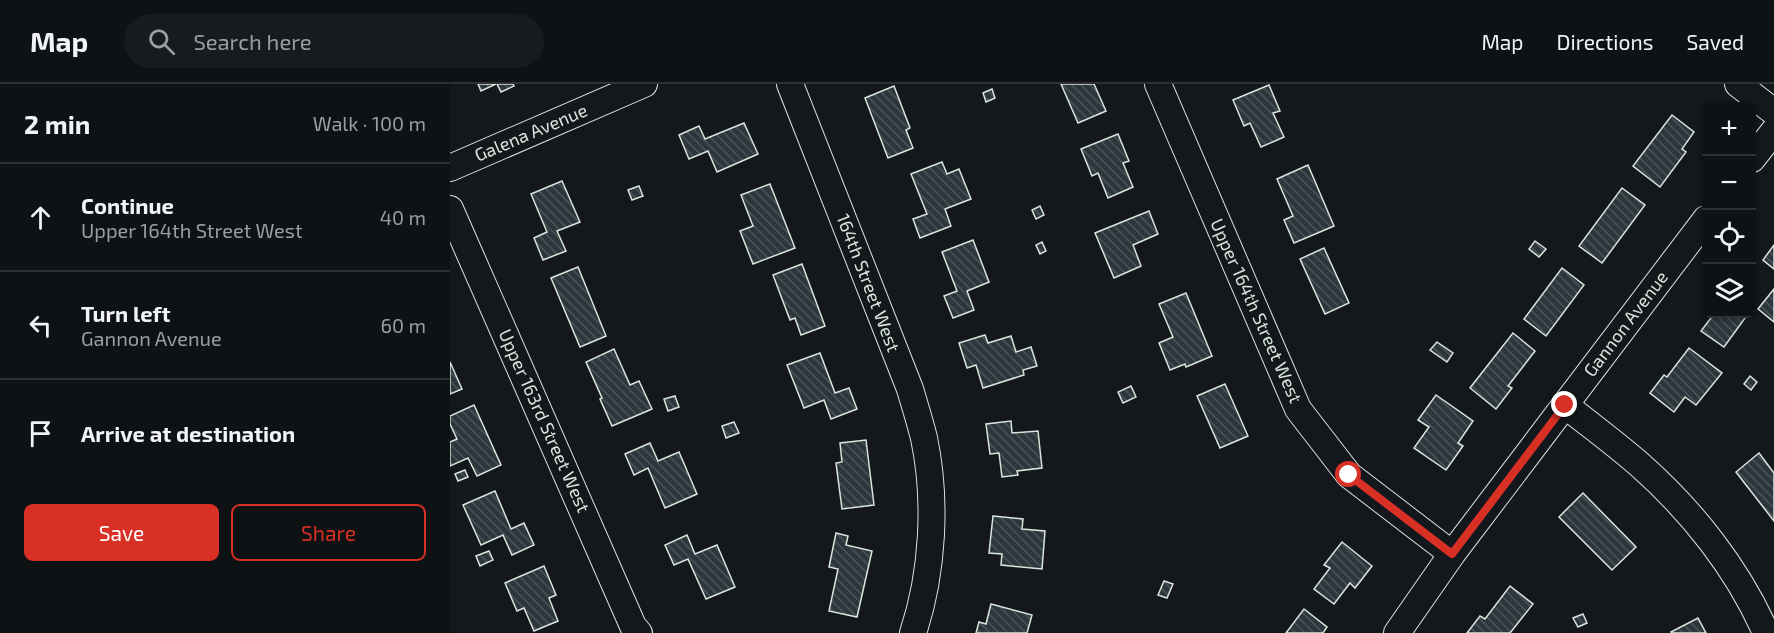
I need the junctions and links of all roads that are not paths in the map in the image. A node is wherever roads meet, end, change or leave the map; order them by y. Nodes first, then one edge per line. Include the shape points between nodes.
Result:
1 (644, 84) edge
2 (790, 84) edge
3 (1158, 84) edge
4 (1737, 84) edge
5 (1774, 112) edge
6 (1774, 131) edge
7 (1754, 156) edge
8 (450, 168) edge
9 (450, 208) edge
10 (1702, 226) edge
11 (1565, 405) junction
12 (1452, 554) junction
13 (639, 633) edge
14 (913, 633) edge
15 (1397, 633) edge
16 (1766, 633) edge

1 - 8 street, Galena Avenue
2 - 14 street, 164th Street West via 910,389 924,440 932,524 929,563
3 - 12 street, Upper 164th Street West via 1298,409 1349,475
4 - 5 street
6 - 7 street
9 - 13 street, Upper 163rd Street West
10 - 11 street, Gannon Avenue
11 - 12 street, Gannon Avenue
11 - 16 street via 1673,498 1716,548 1755,608
12 - 15 street, Gannon Avenue

